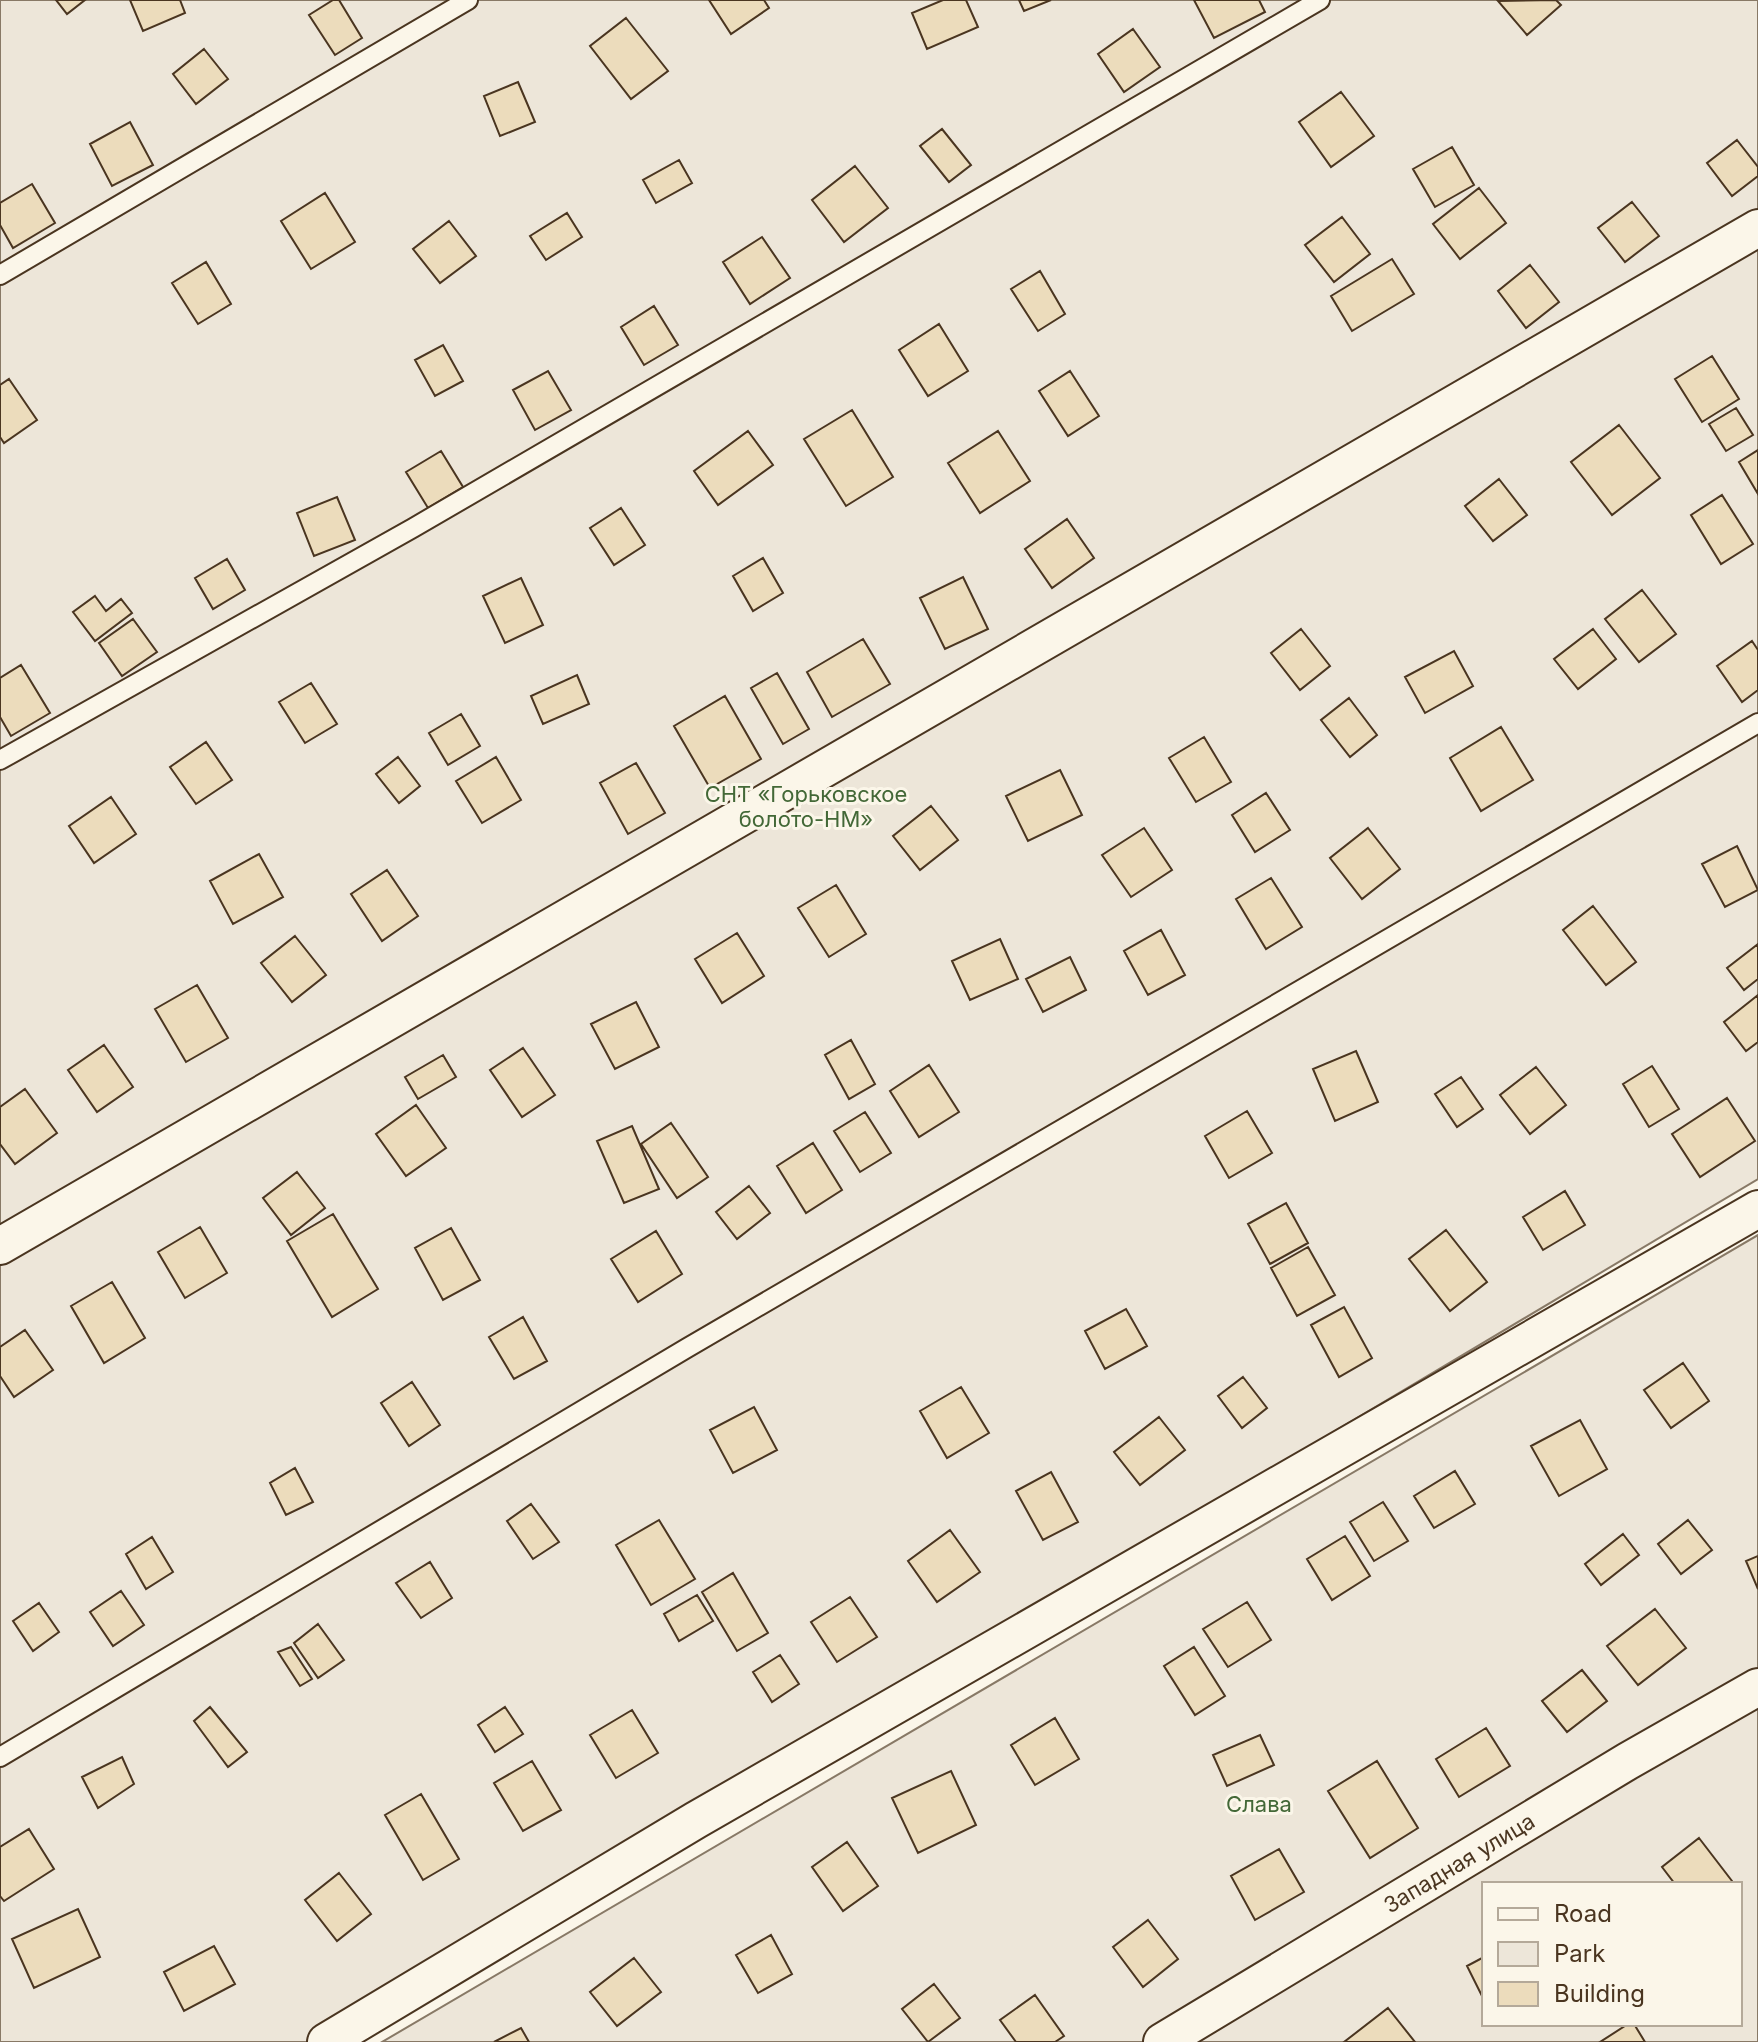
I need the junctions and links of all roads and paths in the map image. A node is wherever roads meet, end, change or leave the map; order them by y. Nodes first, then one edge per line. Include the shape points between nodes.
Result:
1 (468, 0) edge
2 (1320, 0) edge
3 (1758, 228) edge
4 (0, 275) edge
5 (1758, 723) edge
6 (0, 760) edge
7 (1758, 1209) edge
8 (0, 1246) edge
9 (1758, 1687) edge
10 (0, 1757) edge
11 (326, 2042) edge
12 (1162, 2042) edge

1 - 4 lane
2 - 6 lane via 413,528
3 - 8 street
5 - 10 lane via 687,1348
7 - 11 street via 696,1820
9 - 12 street, Западная улица

